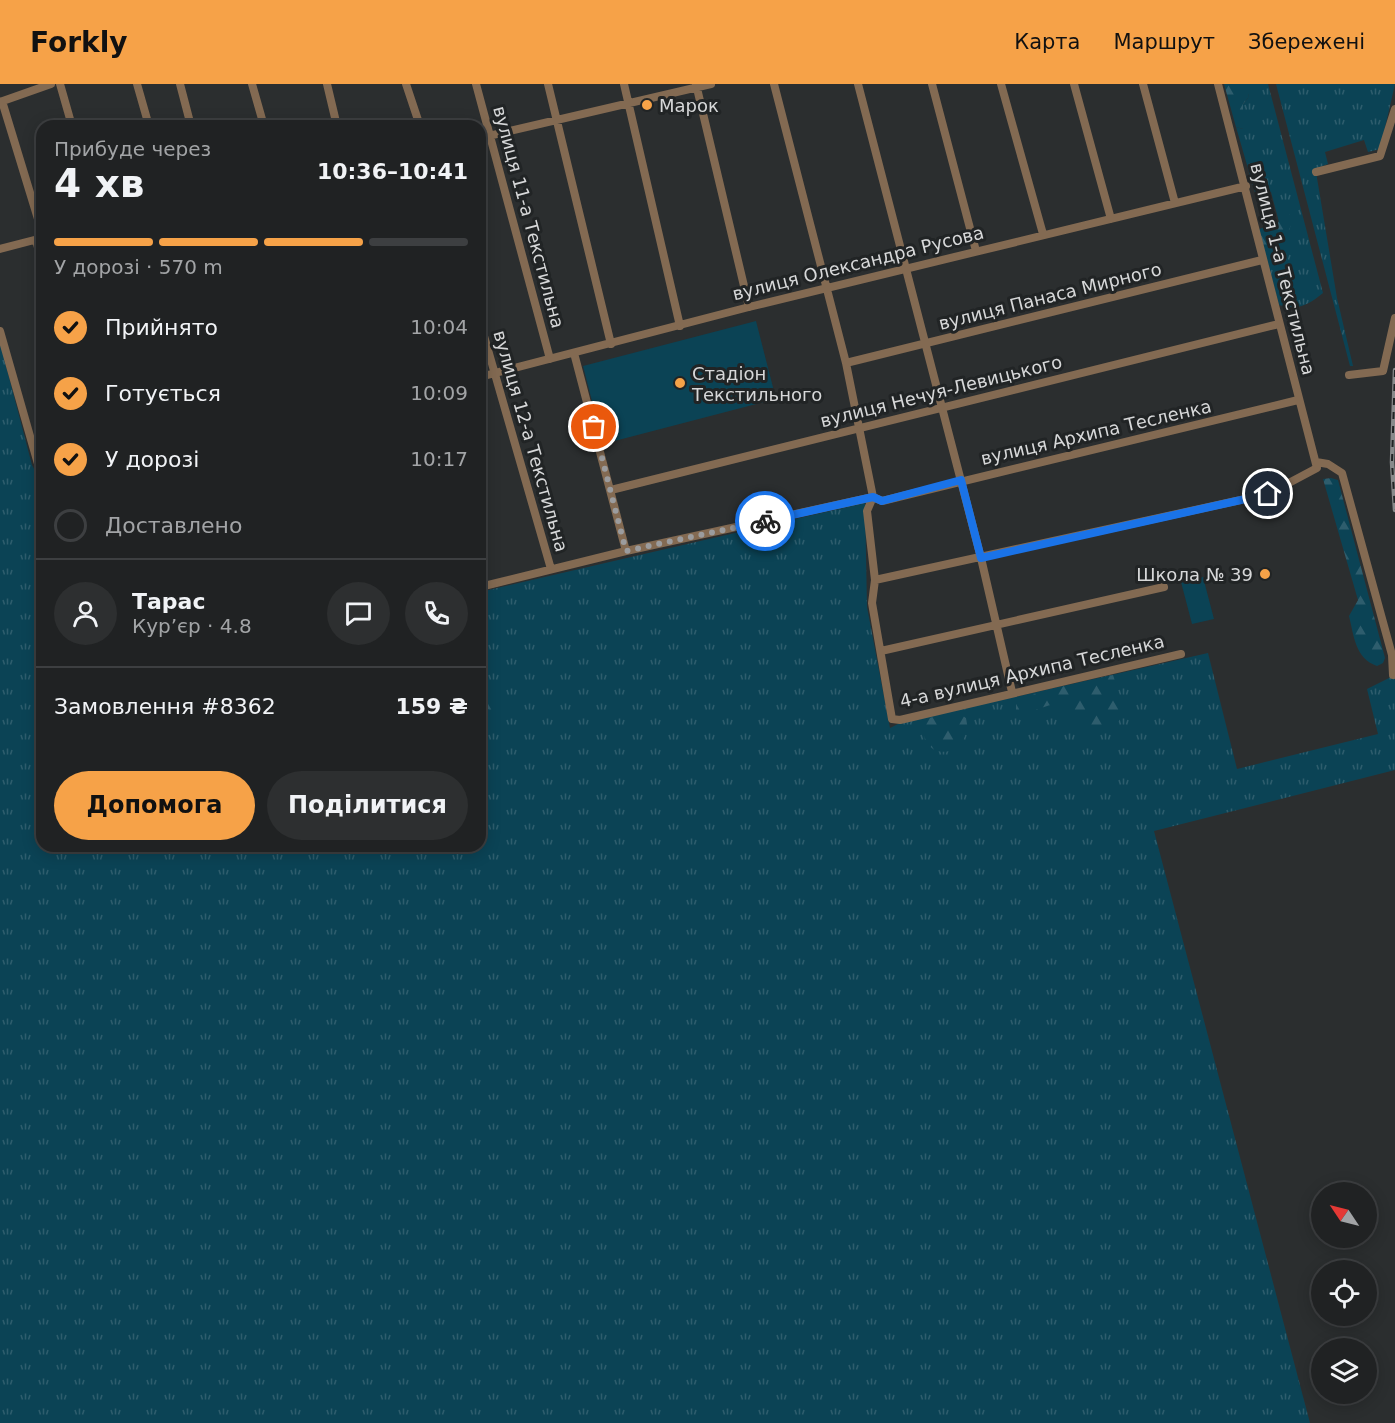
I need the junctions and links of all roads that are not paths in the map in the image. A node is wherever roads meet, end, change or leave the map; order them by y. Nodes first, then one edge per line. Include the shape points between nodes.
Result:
1 (51, 84) edge
2 (60, 84) edge
3 (137, 84) edge
4 (180, 84) edge
5 (252, 84) edge
6 (327, 84) edge
7 (406, 84) edge
8 (476, 84) edge
9 (548, 84) edge
10 (624, 84) edge
11 (711, 84) edge
12 (774, 84) edge
13 (858, 84) edge
14 (932, 84) edge
15 (1001, 84) edge
16 (1074, 84) edge
17 (1143, 84) edge
18 (1218, 84) edge
19 (696, 86) edge
20 (31, 87) edge
21 (1, 101) edge
22 (628, 102) junction
23 (1395, 109) edge
24 (557, 119) junction
25 (70, 120) edge
26 (147, 120) edge
27 (189, 120) edge
28 (262, 120) edge
29 (336, 120) edge
30 (418, 120) edge
31 (486, 120) edge
32 (486, 121) edge
33 (490, 136) junction
34 (486, 137) edge
35 (1316, 172) dead end
36 (1246, 186) junction
37 (1175, 203) junction
38 (1111, 219) junction
39 (36, 223) edge
40 (1043, 234) junction
41 (36, 238) edge
42 (0, 249) edge
43 (976, 251) junction
44 (1262, 260) junction
45 (908, 268) junction
46 (827, 288) junction
47 (749, 307) junction
48 (1395, 318) edge
49 (1279, 324) junction
50 (680, 326) junction
51 (0, 331) edge
52 (486, 341) edge
53 (611, 344) junction
54 (925, 344) junction
55 (574, 353) junction
56 (550, 359) junction
57 (846, 363) junction
58 (496, 373) junction
59 (1349, 375) dead end
60 (486, 376) edge
61 (1298, 400) junction
62 (941, 408) junction
63 (859, 427) junction
64 (36, 457) edge
65 (1316, 462) junction
66 (961, 480) junction
67 (611, 490) junction
68 (873, 497) junction
69 (626, 551) junction
70 (981, 558) junction
71 (551, 568) junction
72 (875, 580) junction
73 (486, 584) edge
74 (1164, 587) dead end
75 (997, 627) junction
76 (881, 651) junction
77 (1181, 654) dead end
78 (1393, 675) dead end
79 (1012, 692) junction

1 - 20 street
2 - 25 street
3 - 26 street
4 - 27 street
5 - 28 street
6 - 29 street
7 - 30 street
8 - 31 street, вулиця 11-а Текстильна
9 - 24 street
10 - 22 street
11 - 19 street
12 - 46 street
13 - 45 street
14 - 43 street
15 - 40 street
16 - 38 street
17 - 37 street
18 - 36 street, вулиця 1-а Текстильна
19 - 22 street
19 - 47 street
20 - 21 street
21 - 39 street
22 - 24 street
22 - 50 street
23 - 35 street via 1380,156
24 - 33 street
24 - 53 street
32 - 33 street, вулиця 11-а Текстильна
33 - 34 street
33 - 56 street, вулиця 11-а Текстильна
36 - 37 street, вулиця Олександра Русова
36 - 44 street, вулиця 1-а Текстильна
37 - 38 street, вулиця Олександра Русова
38 - 40 street, вулиця Олександра Русова
40 - 43 street, вулиця Олександра Русова
41 - 42 street
43 - 45 street, вулиця Олександра Русова
44 - 49 street, вулиця 1-а Текстильна
44 - 54 street, вулиця Панаса Мирного
45 - 46 street, вулиця Олександра Русова
45 - 54 street
46 - 47 street, вулиця Олександра Русова
46 - 57 street
47 - 50 street, вулиця Олександра Русова
48 - 59 street via 1383,371
49 - 61 street, вулиця 1-а Текстильна
49 - 62 street, вулиця Нечуя-Левицького
50 - 53 street, вулиця Олександра Русова
51 - 64 street
52 - 58 street, вулиця 12-а Текстильна
53 - 55 street, вулиця Олександра Русова
54 - 57 street, вулиця Панаса Мирного
54 - 62 street
55 - 56 street, вулиця Олександра Русова
55 - 67 street
56 - 58 street, вулиця Олександра Русова
57 - 63 street
58 - 60 street, вулиця Олександра Русова
58 - 71 street, вулиця 12-а Текстильна
61 - 65 street, вулиця 1-а Текстильна
61 - 66 street, вулиця Архипа Тесленка
62 - 63 street, вулиця Нечуя-Левицького
62 - 66 street
63 - 67 street, вулиця Нечуя-Левицького
63 - 68 street
65 - 70 street via 1317,468 1268,494
65 - 78 street via 1328,464 1342,474 1392,655
66 - 68 street, вулиця Архипа Тесленка via 882,501
66 - 70 street
67 - 69 street
68 - 69 street, вулиця Архипа Тесленка
68 - 72 street via 867,511
69 - 71 street, вулиця Архипа Тесленка
70 - 72 street
70 - 75 street
71 - 73 street, вулиця Архипа Тесленка
72 - 76 street via 872,603
74 - 75 street
75 - 76 street
75 - 79 street
76 - 79 street, 4-а вулиця Архипа Тесленка via 891,719
77 - 79 street, 4-а вулиця Архипа Тесленка

